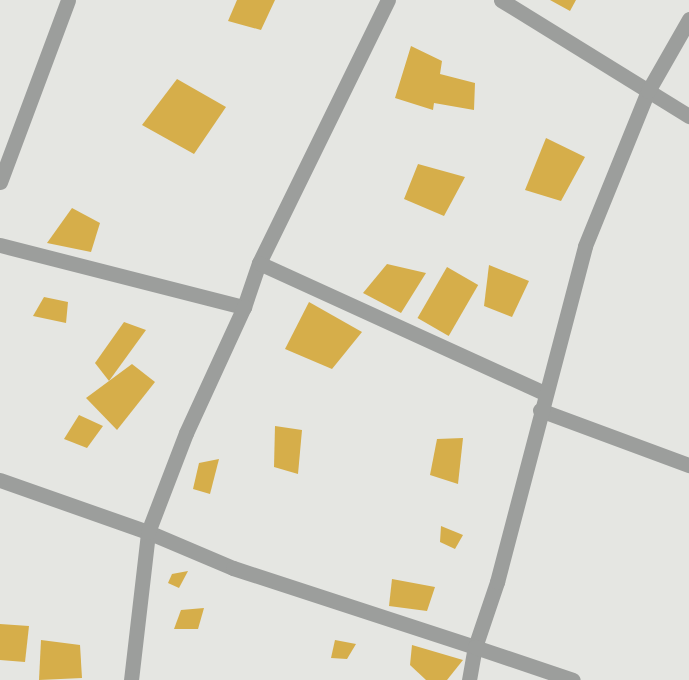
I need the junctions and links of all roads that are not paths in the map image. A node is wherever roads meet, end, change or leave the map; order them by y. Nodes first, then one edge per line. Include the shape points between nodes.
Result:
1 (68, 0) edge
2 (388, 0) edge
3 (501, 0) edge
4 (689, 20) edge
5 (648, 91) junction
6 (689, 116) edge
7 (0, 182) edge
8 (0, 245) edge
9 (259, 263) junction
10 (244, 307) junction
11 (546, 394) junction
12 (540, 410) junction
13 (689, 465) edge
14 (0, 480) edge
15 (148, 532) junction
16 (476, 647) junction
17 (131, 680) edge
18 (469, 680) edge
19 (573, 680) edge

1 - 7 street
2 - 9 street
3 - 5 street
4 - 5 street
5 - 6 street
5 - 11 street via 585,246
8 - 10 street
9 - 10 street
9 - 11 street
10 - 15 street via 186,433
11 - 12 street
12 - 13 street
12 - 16 street via 497,582
14 - 15 street
15 - 16 street via 233,568
15 - 17 street
16 - 18 street
16 - 19 street

